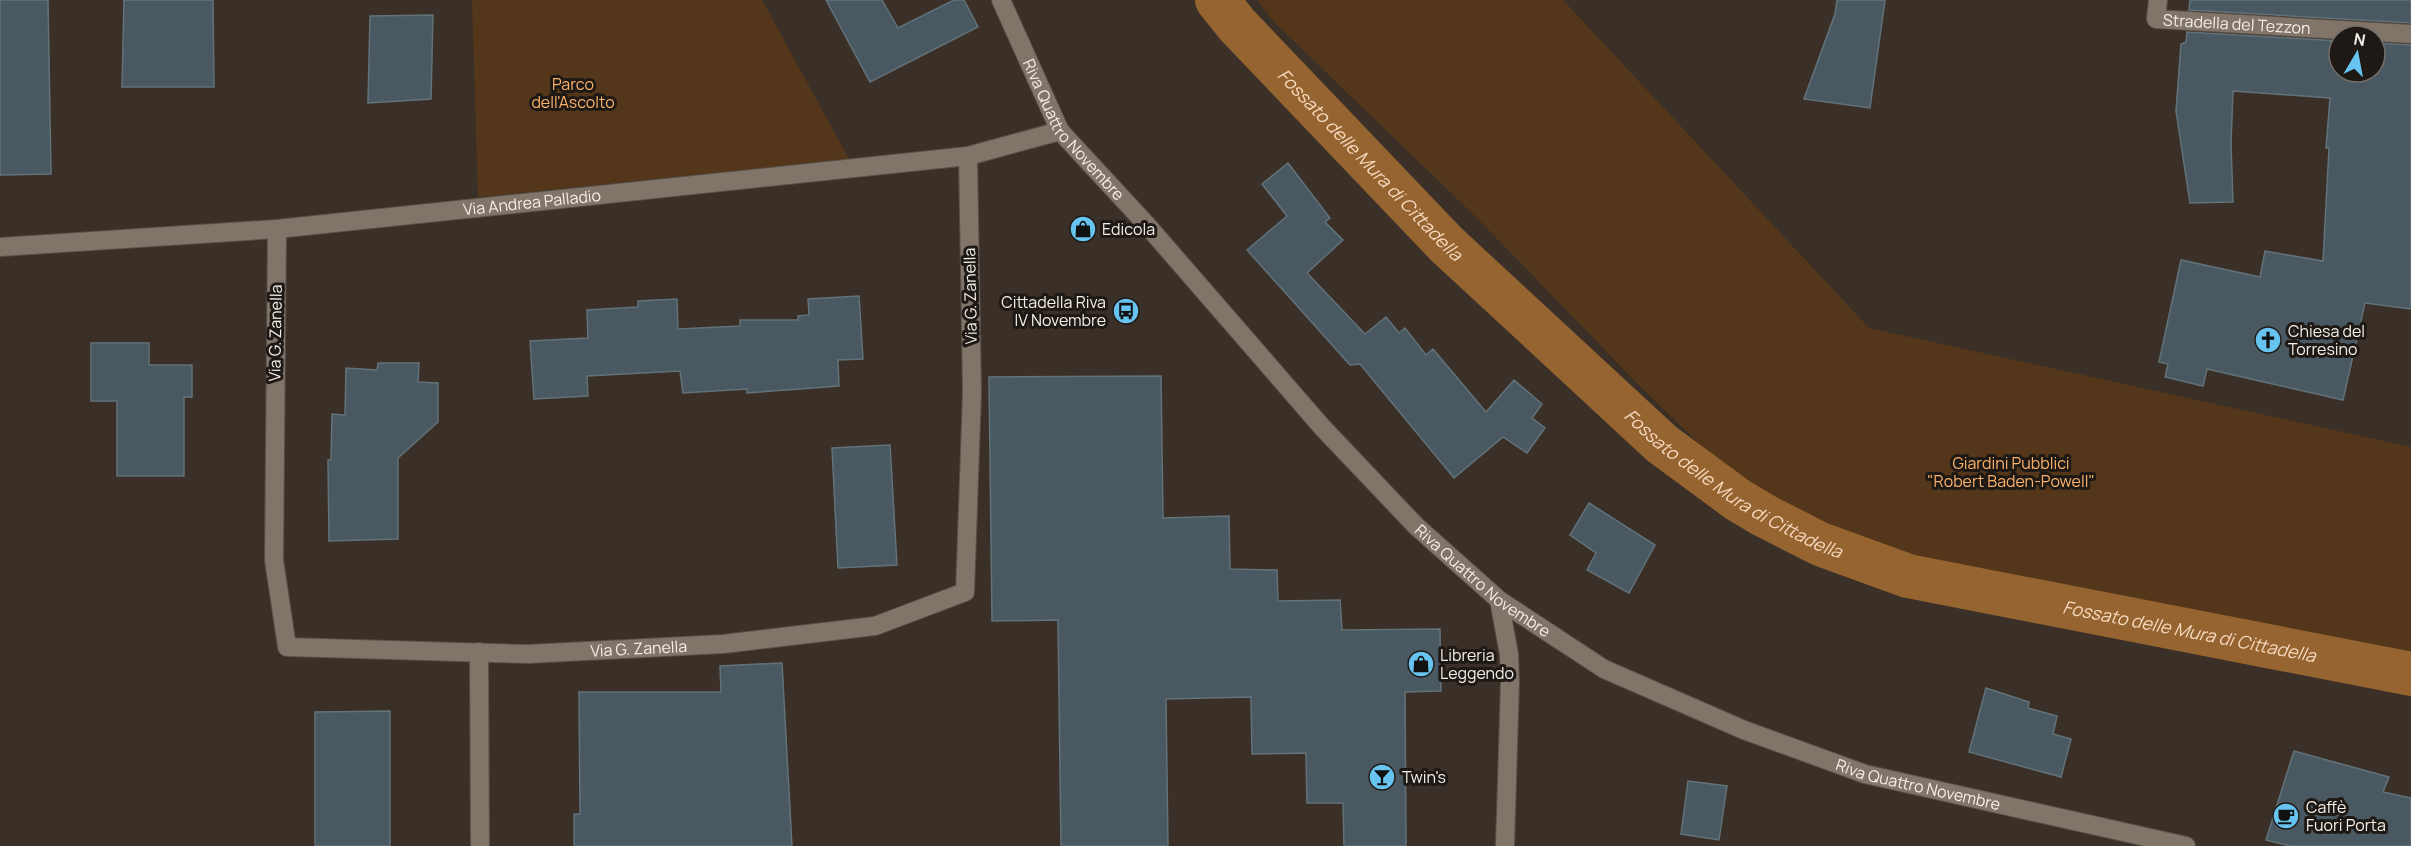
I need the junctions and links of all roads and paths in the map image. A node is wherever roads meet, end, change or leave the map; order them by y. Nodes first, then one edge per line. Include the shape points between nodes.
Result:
1 (1001, 0) edge
2 (2158, 0) edge
3 (2411, 34) edge
4 (1060, 131) junction
5 (968, 156) junction
6 (277, 229) junction
7 (0, 247) edge
8 (1499, 600) junction
9 (479, 652) junction
10 (480, 846) edge
11 (1505, 846) edge
12 (2186, 846) edge

1 - 4 street, Riva Quattro Novembre
2 - 3 street, Stradella del Tezzon via 2156,19
4 - 5 street, Via Andrea Palladio
4 - 8 street, Riva Quattro Novembre via 1322,427 1416,526
5 - 6 street, Via Andrea Palladio
5 - 9 street, Via G. Zanella via 972,392 965,592 875,626 723,644 528,654
6 - 7 street, Via Andrea Palladio
6 - 9 street, Via G. Zanella via 274,560 287,647
8 - 11 street via 1510,682
8 - 12 street, Riva Quattro Novembre via 1604,669 1744,730 1865,774
9 - 10 street

